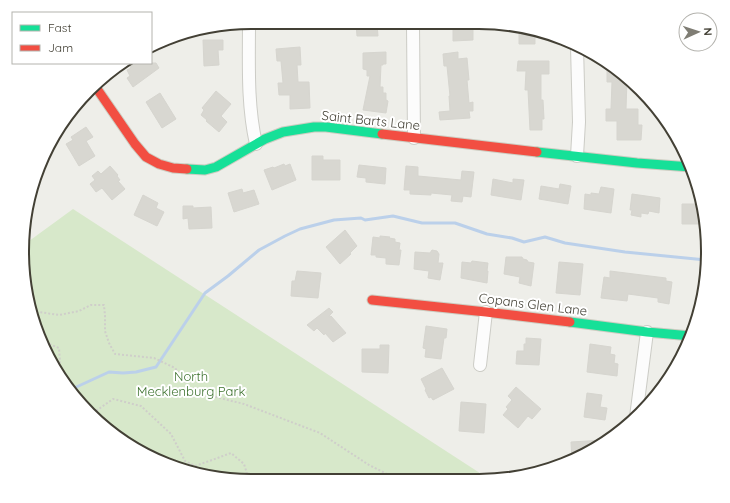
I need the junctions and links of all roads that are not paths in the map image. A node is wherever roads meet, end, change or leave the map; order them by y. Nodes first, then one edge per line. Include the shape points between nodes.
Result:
1 (249, 29) edge
2 (412, 29) edge
3 (577, 52) edge
4 (98, 90) edge
5 (414, 138) junction
6 (256, 144) junction
7 (577, 156) junction
8 (684, 167) edge
9 (372, 300) dead end
10 (486, 312) junction
11 (647, 332) junction
12 (685, 335) edge
13 (480, 365) dead end
14 (637, 408) edge

1 - 6 street via 250,109
2 - 5 street
3 - 7 street
4 - 6 street, Saint Barts Lane via 135,144 146,157 159,164 173,168 205,170
5 - 6 street, Saint Barts Lane via 314,126 283,132
5 - 7 street, Saint Barts Lane
7 - 8 street, Saint Barts Lane
9 - 10 street, Copans Glen Lane
10 - 11 street, Copans Glen Lane
10 - 13 street
11 - 12 street, Copans Glen Lane
11 - 14 street

